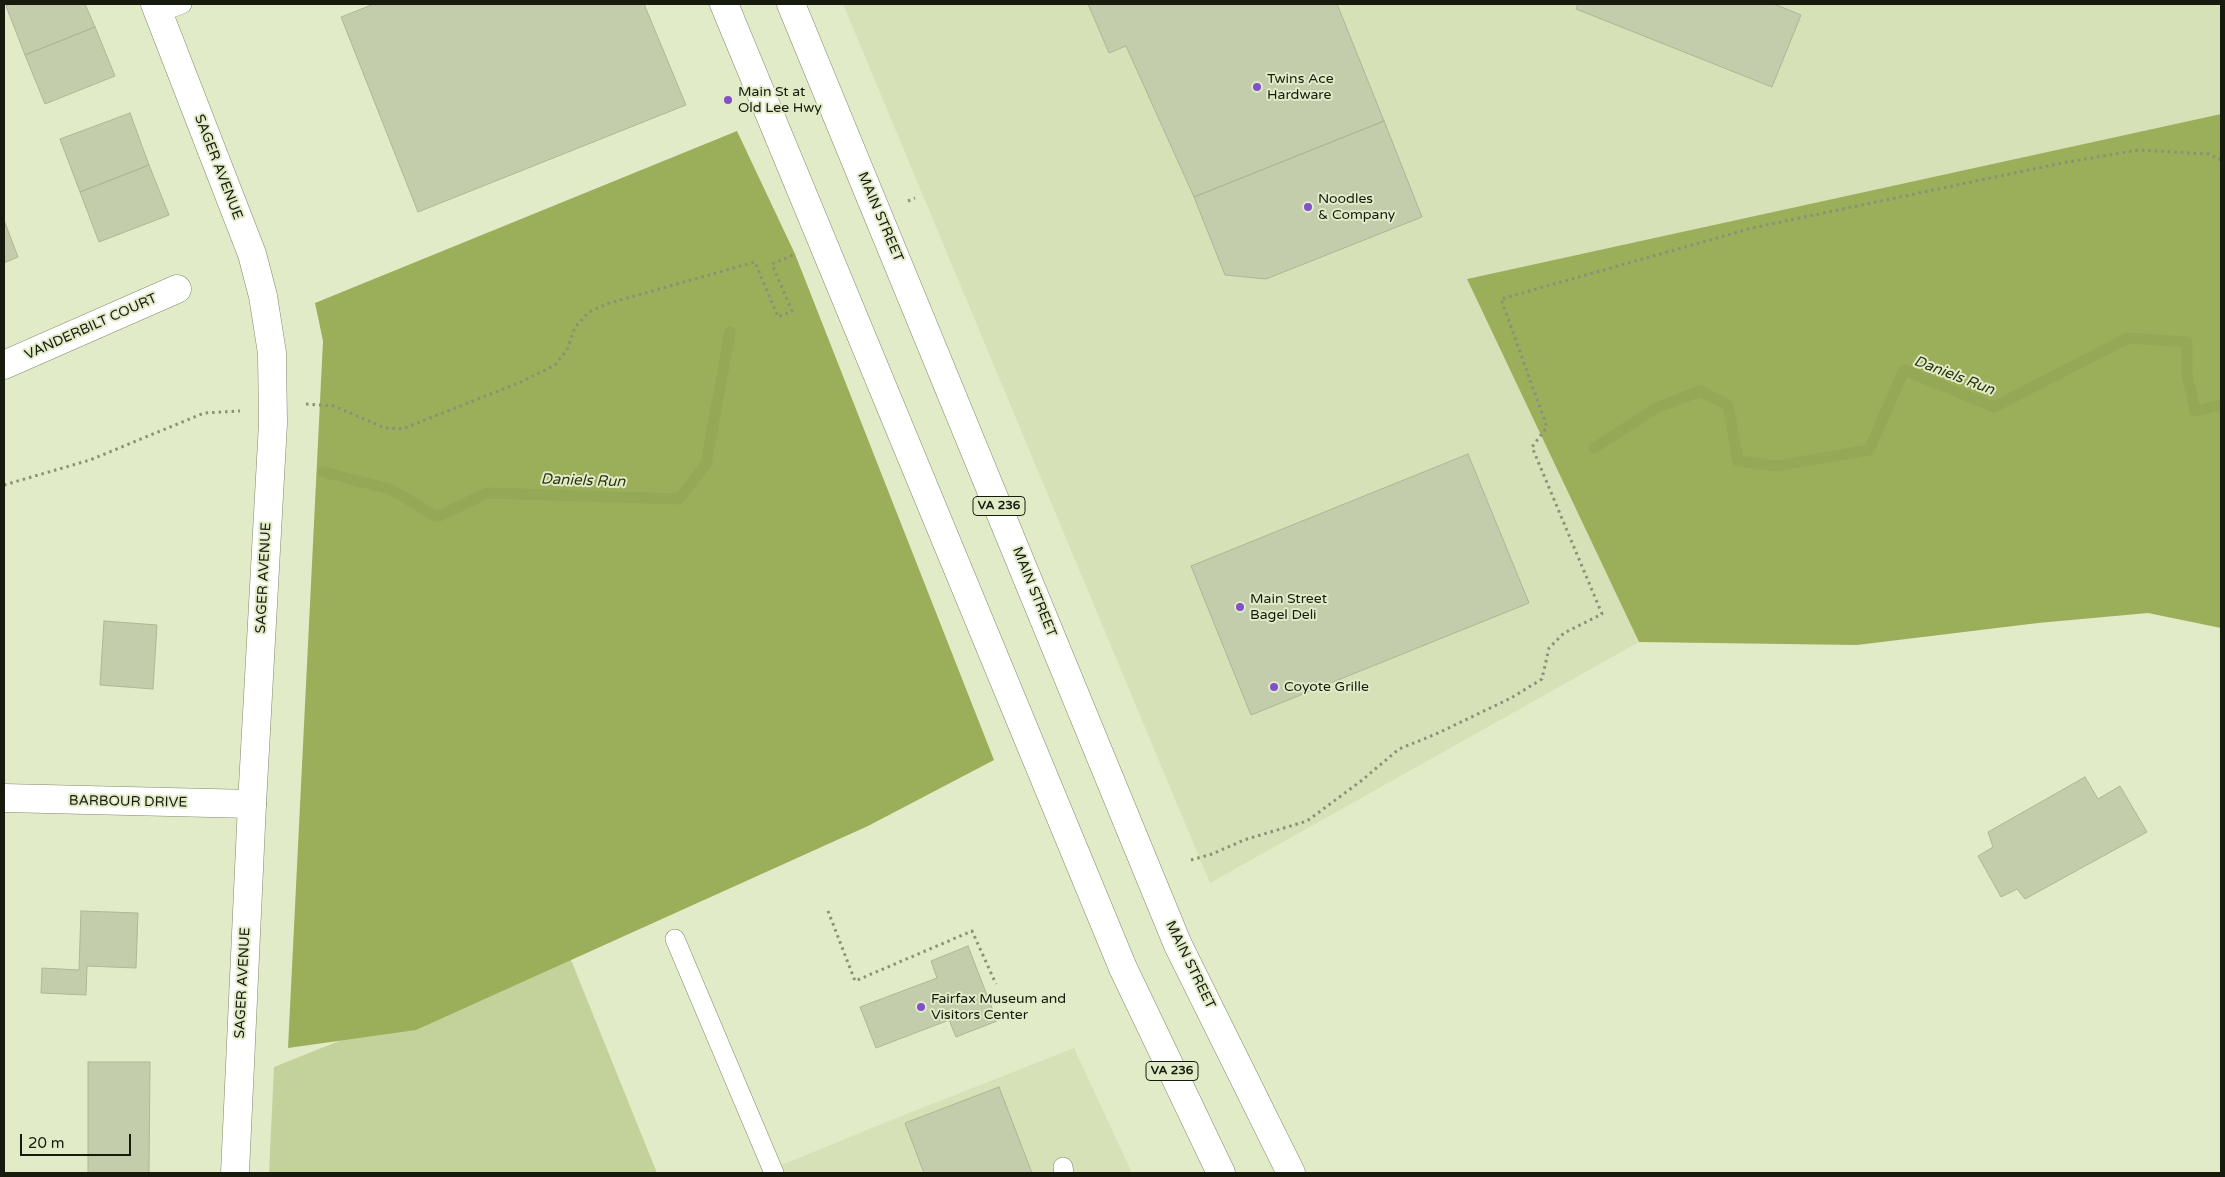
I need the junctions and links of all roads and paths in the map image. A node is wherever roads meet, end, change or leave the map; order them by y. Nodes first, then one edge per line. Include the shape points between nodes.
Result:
1 (724, 4) edge
2 (791, 4) edge
3 (165, 7) edge
4 (2221, 160) edge
5 (772, 264) dead end
6 (178, 289) dead end
7 (4, 365) edge
8 (273, 406) junction
9 (4, 485) edge
10 (4, 798) edge
11 (252, 804) junction
12 (1191, 860) dead end
13 (828, 911) dead end
14 (675, 939) dead end
15 (996, 984) dead end
16 (235, 1173) edge
17 (774, 1173) edge
18 (1221, 1173) edge
19 (1291, 1173) edge

1 - 18 main road, VA 236 via 1123,968
2 - 19 main road, MAIN STREET / VA 236 via 1178,945
3 - 8 main road, SAGER AVENUE via 264,296 272,353
4 - 12 path via 2208,154 2138,150 2062,163 1752,228 1501,299 1547,427 1532,447 1602,614 1564,633 1549,648 1542,679 1511,698 1398,749 1375,771 1307,821
5 - 8 path via 792,311 778,317 755,262 606,304 589,312 575,327 567,350 555,365 521,382 402,429 385,428 334,406 301,403
6 - 7 main road, VANDERBILT COURT
8 - 9 path via 204,413 90,460
8 - 11 main road, SAGER AVENUE
10 - 11 main road, BARBOUR DRIVE
11 - 16 main road, SAGER AVENUE
13 - 15 path via 855,981 972,931
14 - 17 lane

